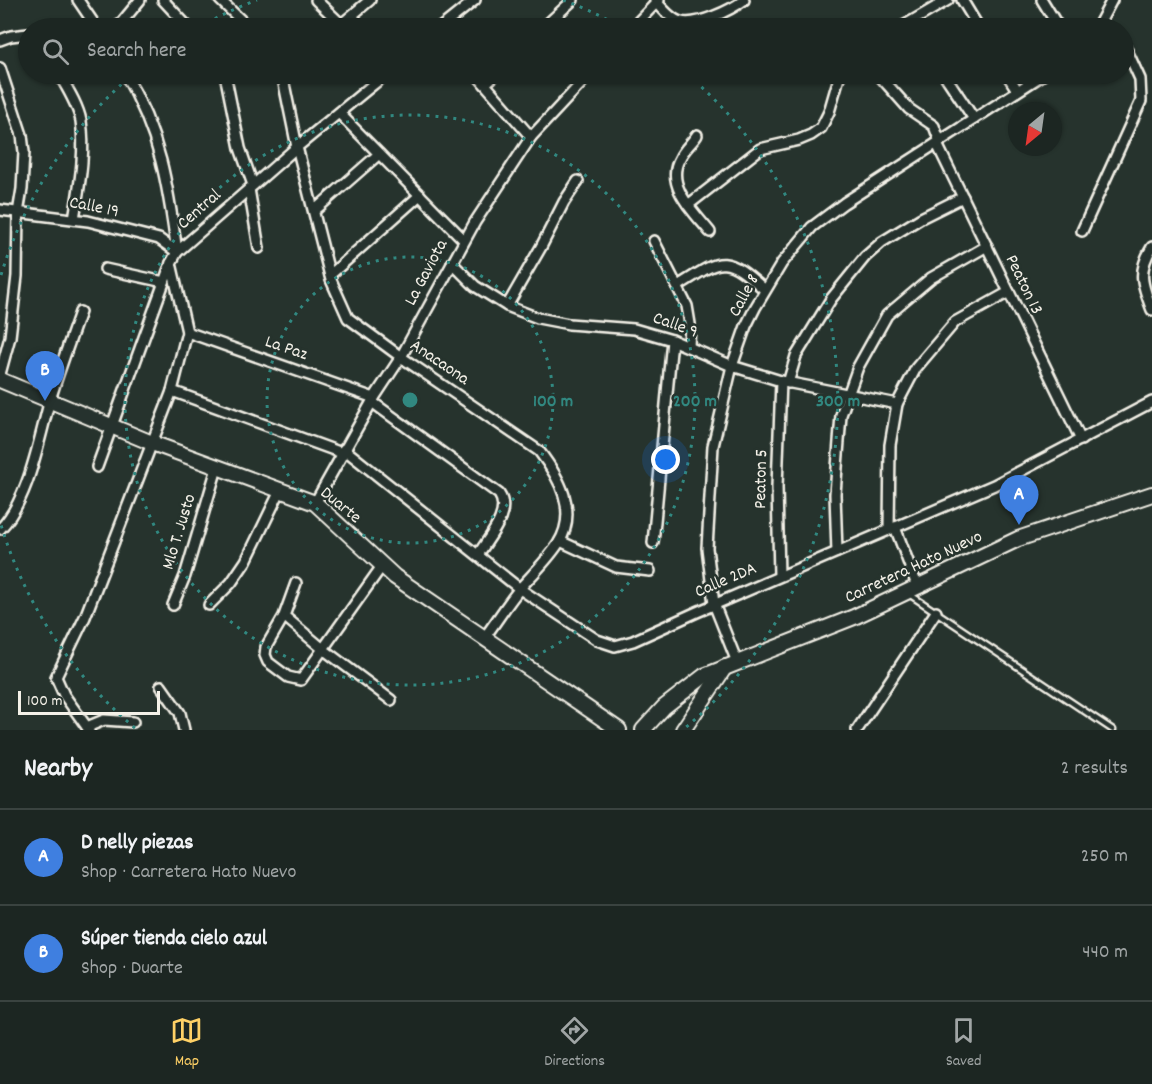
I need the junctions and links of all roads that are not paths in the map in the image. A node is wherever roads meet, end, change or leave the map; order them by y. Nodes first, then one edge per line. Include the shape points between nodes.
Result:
1 (78, 0) edge
2 (140, 0) edge
3 (164, 0) edge
4 (220, 0) edge
5 (316, 0) edge
6 (370, 0) edge
7 (475, 0) edge
8 (573, 0) edge
9 (744, 0) edge
10 (948, 0) edge
11 (962, 0) edge
12 (1042, 0) edge
13 (1113, 0) edge
14 (657, 1) edge
15 (352, 16) edge
16 (90, 18) edge
17 (125, 18) edge
18 (180, 18) edge
19 (239, 18) edge
20 (332, 18) edge
21 (452, 18) edge
22 (554, 18) edge
23 (641, 18) edge
24 (674, 18) edge
25 (704, 18) edge
26 (923, 18) edge
27 (973, 18) edge
28 (1053, 18) edge
29 (1106, 18) edge
30 (18, 35) edge
31 (0, 40) edge
32 (1134, 66) edge
33 (0, 68) edge
34 (64, 84) edge
35 (130, 84) edge
36 (227, 84) edge
37 (285, 84) edge
38 (374, 84) edge
39 (485, 84) edge
40 (581, 84) edge
41 (837, 84) edge
42 (887, 84) edge
43 (951, 84) edge
44 (1013, 84) edge
45 (1027, 84) edge
46 (1017, 90) junction
47 (339, 113) junction
48 (974, 119) junction
49 (697, 135) dead end
50 (531, 137) junction
51 (939, 143) junction
52 (297, 147) junction
53 (379, 154) junction
54 (578, 181) dead end
55 (251, 187) junction
56 (420, 195) junction
57 (963, 197) junction
58 (688, 205) junction
59 (0, 210) edge
60 (314, 212) junction
61 (18, 213) junction
62 (74, 219) junction
63 (1082, 231) dead end
64 (710, 232) dead end
65 (464, 240) junction
66 (654, 241) dead end
67 (987, 246) junction
68 (1152, 247) edge
69 (259, 248) dead end
70 (177, 252) junction
71 (171, 263) junction
72 (452, 263) junction
73 (105, 269) dead end
74 (330, 275) junction
75 (164, 282) junction
76 (678, 286) junction
77 (765, 290) junction
78 (1009, 292) junction
79 (507, 306) junction
80 (1152, 310) edge
81 (80, 312) dead end
82 (187, 332) junction
83 (672, 340) junction
84 (689, 347) junction
85 (401, 357) junction
86 (732, 366) junction
87 (0, 374) edge
88 (0, 380) edge
89 (785, 382) junction
90 (172, 392) junction
91 (849, 394) junction
92 (51, 399) junction
93 (373, 400) junction
94 (1152, 402) edge
95 (897, 404) junction
96 (113, 426) junction
97 (1080, 440) junction
98 (152, 443) junction
99 (343, 451) junction
100 (97, 467) dead end
101 (217, 468) junction
102 (280, 491) junction
103 (1152, 494) edge
104 (315, 503) junction
105 (0, 529) edge
106 (892, 529) junction
107 (560, 541) junction
108 (653, 543) dead end
109 (837, 552) junction
110 (478, 555) junction
111 (382, 566) junction
112 (650, 571) dead end
113 (779, 576) junction
114 (296, 583) dead end
115 (520, 589) junction
116 (913, 590) junction
117 (714, 604) junction
118 (208, 605) dead end
119 (173, 606) dead end
120 (936, 612) junction
121 (284, 616) junction
122 (484, 638) junction
123 (323, 650) junction
124 (731, 664) junction
125 (161, 686) dead end
126 (391, 700) dead end
127 (133, 722) dead end
128 (88, 728) edge
129 (184, 730) edge
130 (619, 730) edge
131 (643, 730) edge
132 (683, 730) edge
133 (857, 730) edge
134 (1113, 730) edge

1 - 16 street
2 - 17 street
3 - 18 street
4 - 19 street
5 - 20 street
6 - 15 street
7 - 21 street
8 - 22 street
9 - 25 street via 729,11
10 - 26 street
11 - 27 street
12 - 28 street
13 - 29 street
14 - 23 street
14 - 24 street
30 - 31 street
32 - 63 street via 1140,79 1141,101
33 - 61 street via 23,144
34 - 62 street via 80,119 82,143
35 - 70 street via 148,116 167,182
36 - 55 street
37 - 52 street, Anacaona
38 - 47 street, Central
39 - 50 street
40 - 50 street, La Gaviota
41 - 58 street via 821,128 799,140 760,149
42 - 51 street, Peaton 13 via 909,109 934,126
43 - 48 street
44 - 46 street
45 - 46 street, Calle 8
46 - 48 street, Calle 8
47 - 52 street, Central
47 - 53 street
48 - 51 street, Calle 8
49 - 58 street via 679,158 675,174 678,189
50 - 65 street, La Gaviota
51 - 57 street, Peaton 13
51 - 77 street, Calle 8 via 812,227
52 - 55 street, Central
52 - 60 street, Anacaona
53 - 56 street
53 - 60 street
54 - 79 street
55 - 69 street
55 - 70 street, Central
56 - 65 street
56 - 74 street
57 - 67 street, Peaton 13
57 - 89 street, Peaton 5 via 911,224 865,257 826,308
58 - 64 street
59 - 61 street, Calle 19
60 - 74 street, Anacaona
61 - 62 street, Calle 19
61 - 87 street via 17,276
62 - 70 street, Calle 19 via 159,239
65 - 72 street, La Gaviota
66 - 76 street
67 - 78 street, Peaton 13
67 - 91 street via 931,278 887,315 858,366
68 - 80 street via 1141,276
70 - 71 street, Central
71 - 75 street, Central
71 - 82 street
72 - 79 street, Calle 9 via 475,286
72 - 85 street, La Gaviota
73 - 75 street
74 - 85 street, Anacaona via 348,318
75 - 96 street, Central
76 - 77 street via 708,267 729,263
76 - 84 street via 688,311
77 - 86 street, Calle 8 via 746,326
78 - 95 street via 955,322 916,368
78 - 97 street, Peaton 13
79 - 83 street, Calle 9 via 552,321 634,329
81 - 92 street
82 - 90 street
82 - 93 street, La Paz
83 - 84 street, Calle 9
83 - 108 street
84 - 86 street, Calle 9
85 - 93 street, La Gaviota
85 - 107 street, Anacaona via 539,451 566,498
86 - 89 street, Calle 9
86 - 117 street, Calle 8 via 713,446 706,548
88 - 92 street, Duarte
89 - 91 street, Calle 9
89 - 113 street, Peaton 5 via 777,487
90 - 98 street
90 - 99 street, Calle 2DA
91 - 95 street, Calle 9
91 - 109 street via 841,415 835,494
92 - 96 street, Duarte
92 - 105 street via 35,459 20,497
93 - 99 street, La Gaviota
93 - 110 street, La Paz via 499,494 503,513
94 - 97 street, Calle 2DA
95 - 106 street via 890,445
96 - 98 street, Duarte
96 - 100 street, Central
97 - 106 street, Calle 2DA via 994,485
98 - 101 street, Duarte
98 - 128 street via 85,617 57,673 64,695
99 - 104 street, La Gaviota
99 - 110 street, Calle 2DA
101 - 102 street, Duarte
101 - 119 street, Mlo T. Justo
102 - 104 street, Duarte
102 - 118 street via 246,561 231,583
103 - 116 street, Carretera Hato Nuevo via 1018,539
104 - 111 street, Duarte
106 - 109 street, Calle 2DA
106 - 116 street
107 - 112 street via 610,566
107 - 115 street, Anacaona
109 - 113 street, Calle 2DA
110 - 115 street, Calle 2DA
111 - 122 street, Duarte
111 - 123 street
113 - 117 street, Calle 2DA
114 - 121 street
115 - 117 street, Calle 2DA via 597,640 615,646 633,642
115 - 122 street, Anacaona
116 - 120 lane
116 - 124 street, Carretera Hato Nuevo
117 - 124 street, Calle 8
120 - 133 street
120 - 134 lane
121 - 123 street
121 - 123 street via 265,651 268,662 288,677 301,680
122 - 130 street, Duarte
123 - 126 street
124 - 131 street, Carretera Hato Nuevo via 690,684
124 - 132 street
125 - 129 street via 180,713
127 - 128 street via 104,720

